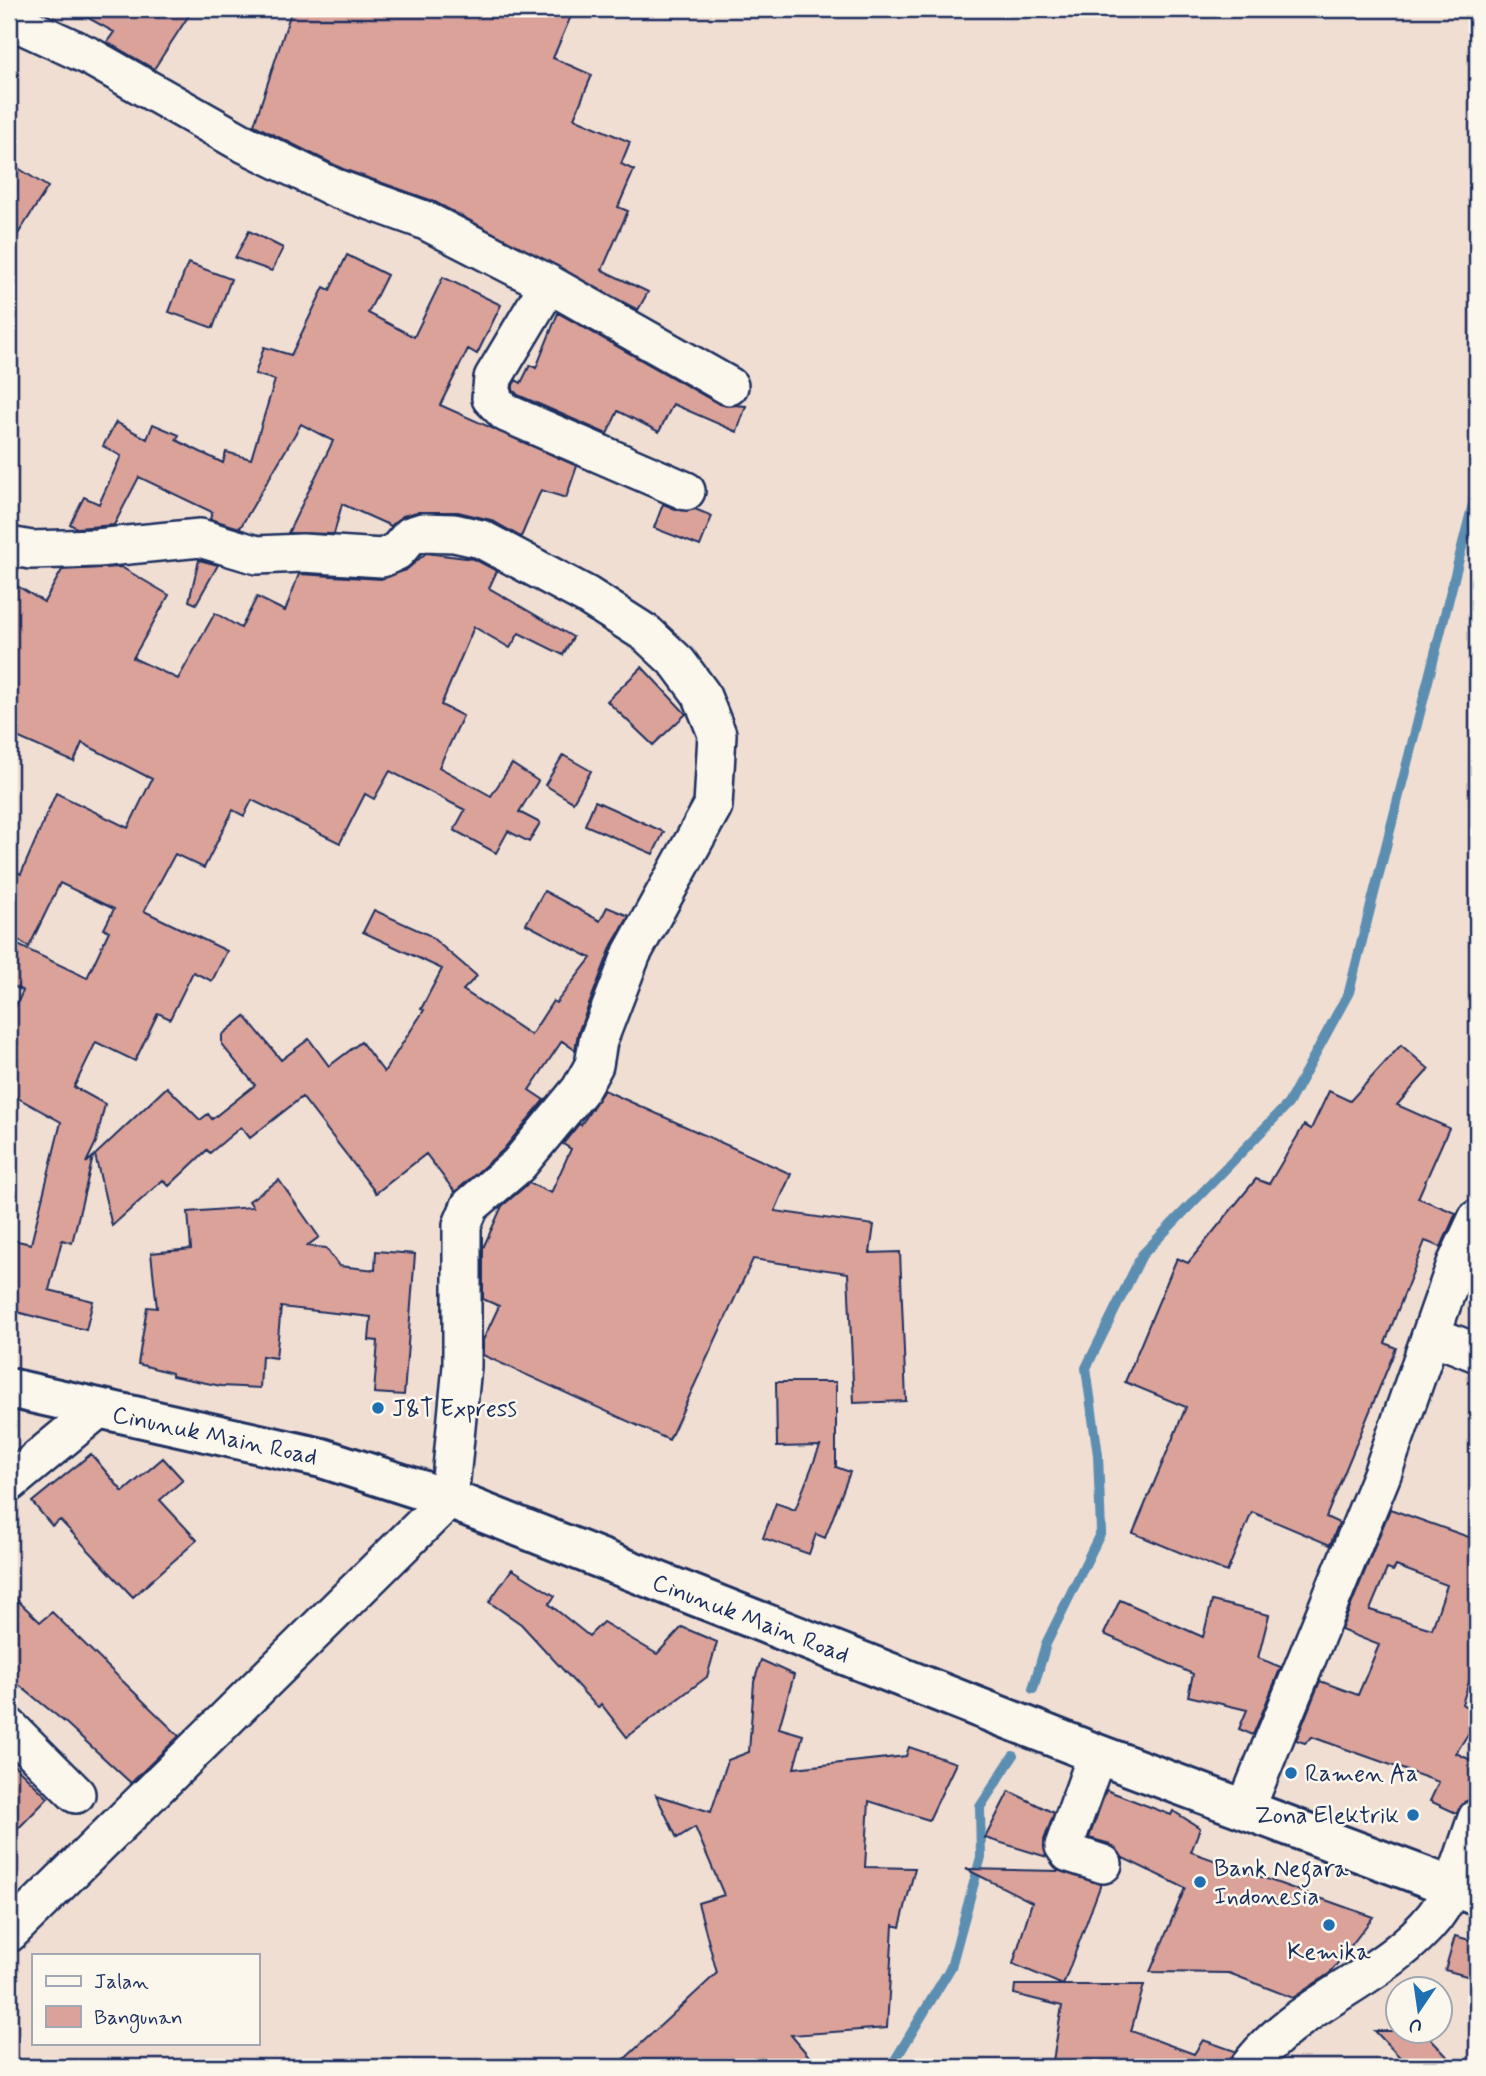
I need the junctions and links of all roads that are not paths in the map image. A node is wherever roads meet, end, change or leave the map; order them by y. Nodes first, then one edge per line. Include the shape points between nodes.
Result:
1 (9, 19) edge
2 (549, 284) junction
3 (729, 386) dead end
4 (686, 491) dead end
5 (9, 546) edge
6 (1477, 1219) edge
7 (1431, 1335) junction
8 (1477, 1353) edge
9 (9, 1388) edge
10 (97, 1409) junction
11 (9, 1483) edge
12 (449, 1499) junction
13 (9, 1727) edge
14 (1097, 1754) junction
15 (76, 1794) dead end
16 (1246, 1808) junction
17 (1477, 1818) edge
18 (1104, 1864) dead end
19 (1465, 1891) edge
20 (9, 1933) edge
21 (1249, 2067) edge

1 - 2 street via 89,56 263,153 335,188 424,220
2 - 3 street
2 - 4 street via 493,378 491,398 506,413
5 - 12 street via 97,548 200,538 257,555 382,558 397,551 410,536 454,533 481,540 586,595 647,634 671,654 701,694 717,734 713,806 632,953 598,1041 594,1065 580,1090 519,1165 470,1206 462,1225 462,1366
6 - 7 street
7 - 8 street
7 - 16 street via 1382,1474
9 - 10 highway, Cinunuk Main Road
10 - 11 street
10 - 12 highway, Cinunuk Main Road via 322,1458
12 - 14 highway, Cinunuk Main Road
12 - 20 street
13 - 15 street
14 - 16 highway, Cinunuk Main Road
14 - 18 street via 1064,1846 1069,1853
16 - 19 highway, Cinunuk Main Road
17 - 19 street
19 - 21 street via 1411,1941 1301,2019

